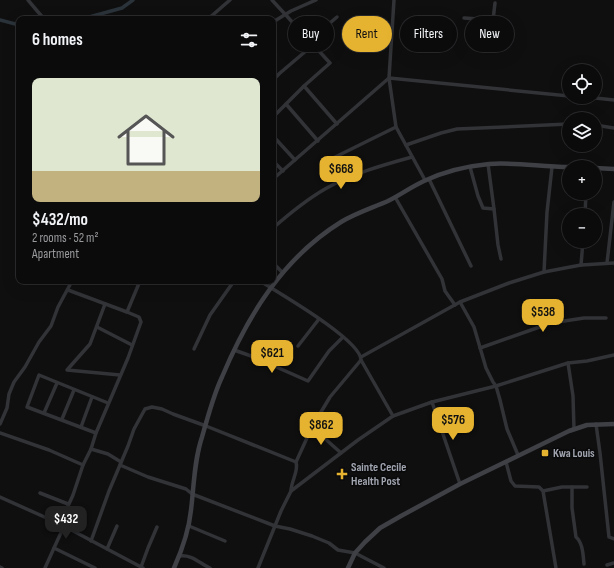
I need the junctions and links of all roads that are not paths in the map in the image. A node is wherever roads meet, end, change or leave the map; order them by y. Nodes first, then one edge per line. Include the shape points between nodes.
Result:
1 (28, 0) edge
2 (230, 0) edge
3 (272, 0) edge
4 (316, 0) edge
5 (394, 0) edge
6 (495, 2) dead end
7 (285, 14) junction
8 (41, 16) edge
9 (211, 16) edge
10 (493, 16) edge
11 (288, 17) edge
12 (337, 18) dead end
13 (276, 20) edge
14 (334, 20) edge
15 (305, 52) edge
16 (320, 52) edge
17 (276, 77) edge
18 (389, 78) junction
19 (304, 86) junction
20 (562, 95) edge
21 (602, 99) edge
22 (614, 100) edge
23 (286, 104) junction
24 (276, 114) edge
25 (337, 124) junction
26 (562, 124) edge
27 (602, 126) edge
28 (396, 127) junction
29 (614, 128) edge
30 (276, 139) edge
31 (318, 141) junction
32 (406, 145) junction
33 (412, 157) junction
34 (295, 160) junction
35 (323, 163) dead end
36 (276, 164) edge
37 (488, 164) junction
38 (470, 167) junction
39 (552, 167) junction
40 (562, 167) edge
41 (602, 168) edge
42 (614, 169) edge
43 (282, 171) junction
44 (276, 176) edge
45 (427, 180) junction
46 (395, 197) junction
47 (614, 202) edge
48 (494, 209) junction
49 (276, 226) edge
50 (582, 248) edge
51 (501, 259) dead end
52 (607, 263) junction
53 (614, 263) edge
54 (581, 265) junction
55 (276, 266) edge
56 (471, 266) dead end
57 (282, 272) junction
58 (544, 272) junction
59 (276, 281) edge
60 (71, 284) edge
61 (139, 284) edge
62 (232, 284) edge
63 (265, 284) edge
64 (274, 284) edge
65 (271, 288) junction
66 (68, 290) junction
67 (460, 302) junction
68 (106, 304) junction
69 (455, 305) junction
70 (127, 312) junction
71 (606, 318) dead end
72 (319, 319) junction
73 (97, 327) junction
74 (343, 337) junction
75 (132, 344) junction
76 (298, 346) dead end
77 (480, 348) junction
78 (194, 349) dead end
79 (234, 350) junction
80 (614, 355) edge
81 (361, 358) junction
82 (568, 363) junction
83 (120, 375) junction
84 (57, 383) junction
85 (496, 386) junction
86 (74, 390) junction
87 (92, 397) junction
88 (432, 402) junction
89 (108, 403) junction
90 (44, 413) junction
91 (393, 416) junction
92 (62, 419) junction
93 (0, 424) edge
94 (596, 424) junction
95 (614, 424) edge
96 (206, 426) junction
97 (81, 427) junction
98 (312, 427) junction
99 (574, 428) junction
100 (96, 433) junction
101 (0, 434) edge
102 (91, 449) junction
103 (341, 453) junction
104 (518, 455) junction
105 (296, 462) junction
106 (506, 462) junction
107 (121, 463) junction
108 (83, 465) junction
109 (460, 484) junction
110 (572, 487) junction
111 (587, 487) dead end
112 (291, 491) junction
113 (543, 491) junction
114 (40, 493) dead end
115 (192, 494) junction
116 (0, 497) edge
117 (68, 504) junction
118 (62, 525) junction
119 (117, 526) dead end
120 (189, 526) junction
121 (275, 526) junction
122 (157, 528) dead end
123 (614, 539) edge
124 (91, 541) junction
125 (225, 541) dead end
126 (54, 548) junction
127 (107, 549) junction
128 (355, 553) junction
129 (179, 556) junction
130 (614, 563) edge
131 (584, 564) dead end
132 (607, 565) dead end
133 (45, 568) edge
134 (95, 568) edge
135 (142, 568) edge
136 (174, 568) edge
137 (210, 568) edge
138 (258, 568) edge
139 (348, 568) edge
140 (384, 568) edge
141 (556, 568) edge

1 - 8 street
2 - 9 street
3 - 7 street
4 - 7 street
5 - 18 street
6 - 10 street
7 - 11 street
7 - 13 street
12 - 14 street
15 - 17 street
16 - 19 street via 330,63
18 - 20 street
18 - 25 street
18 - 28 street
19 - 23 street
19 - 25 street
21 - 22 street
23 - 24 street
23 - 31 street
25 - 31 street
26 - 32 street via 457,129
27 - 29 street
28 - 32 street
28 - 35 street
30 - 34 street
31 - 34 street
32 - 33 street
33 - 45 street
33 - 49 street via 335,184 301,205
34 - 43 street
36 - 43 street
37 - 38 main road
37 - 39 main road
37 - 48 street
38 - 45 main road
38 - 48 street via 483,208
39 - 40 main road
39 - 58 street
41 - 42 main road
43 - 44 street
45 - 46 main road
45 - 56 street
46 - 57 main road via 337,225 310,245
46 - 69 street
47 - 52 street
48 - 51 street
50 - 54 street
52 - 53 street
52 - 54 street
54 - 58 street
55 - 57 street
57 - 59 main road
58 - 67 street
60 - 66 street
61 - 70 street
62 - 78 street via 210,315
63 - 65 street
64 - 65 main road
65 - 72 street
65 - 79 main road via 245,326
66 - 68 street
66 - 93 street via 51,326 18,376 9,394 8,405
67 - 69 street
67 - 77 street via 474,327
68 - 70 street
68 - 73 street
69 - 81 street
70 - 75 street via 141,320
71 - 77 street via 551,323
72 - 74 street
72 - 76 street
73 - 75 street
73 - 83 street via 90,344 66,370
74 - 79 street via 329,351 308,381 254,356
74 - 81 street via 356,348
75 - 83 street
77 - 85 street via 486,368
79 - 96 main road
80 - 82 street
81 - 91 street
81 - 98 street via 330,397
82 - 85 street
82 - 99 street
83 - 89 street
84 - 86 street
84 - 90 street
84 - 90 street via 39,375 27,407
85 - 88 street
85 - 104 street via 506,429
86 - 87 street
86 - 92 street
87 - 89 street
87 - 97 street
88 - 91 street
88 - 109 street
89 - 100 street
90 - 92 street
91 - 103 street
92 - 97 street
94 - 95 main road
94 - 99 main road
94 - 123 street via 610,537
96 - 105 street
96 - 107 street via 156,407 148,407 134,429
96 - 115 main road via 194,473
97 - 100 street
98 - 103 street
98 - 105 street
99 - 104 main road
100 - 102 street
101 - 108 street via 49,450
102 - 107 street via 108,454
102 - 108 street
103 - 112 street
104 - 106 main road
105 - 112 street
106 - 109 main road
106 - 113 street via 511,482 515,486 539,486
107 - 115 street via 148,477 186,489
107 - 124 street
108 - 117 street
109 - 128 main road via 380,528
110 - 111 street
110 - 113 street
110 - 131 street via 576,537 581,544
112 - 121 street
113 - 141 street
114 - 117 street
115 - 120 main road
115 - 121 street
116 - 118 street
117 - 118 street
118 - 124 street
118 - 126 street
119 - 127 street
120 - 125 street
120 - 129 main road
121 - 128 street via 312,536 338,550
121 - 138 street
122 - 135 street
124 - 127 street
126 - 133 street
126 - 134 street
127 - 135 street
128 - 139 main road
128 - 140 street
129 - 136 main road
129 - 137 street via 191,557
130 - 132 street

